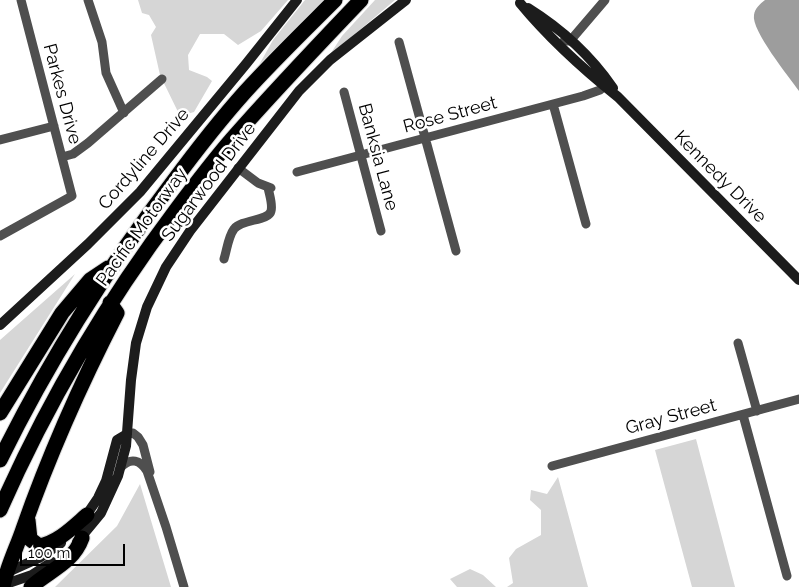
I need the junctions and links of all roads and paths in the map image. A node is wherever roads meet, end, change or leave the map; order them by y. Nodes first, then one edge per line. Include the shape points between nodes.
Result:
1 (21, 0) edge
2 (88, 0) edge
3 (296, 0) edge
4 (336, 0) edge
5 (361, 0) edge
6 (406, 0) edge
7 (605, 0) edge
8 (518, 1) edge
9 (570, 40) junction
10 (556, 41) junction
11 (399, 42) dead end
12 (574, 59) junction
13 (162, 80) dead end
14 (607, 85) junction
15 (344, 92) dead end
16 (553, 104) junction
17 (124, 113) junction
18 (54, 126) junction
19 (425, 138) junction
20 (0, 140) edge
21 (361, 156) junction
22 (62, 157) junction
23 (238, 168) junction
24 (296, 172) dead end
25 (586, 224) dead end
26 (381, 231) dead end
27 (0, 236) edge
28 (456, 251) dead end
29 (224, 259) dead end
30 (113, 264) junction
31 (799, 280) edge
32 (110, 303) junction
33 (0, 325) edge
34 (738, 343) dead end
35 (799, 399) edge
36 (757, 411) junction
37 (0, 413) edge
38 (743, 415) junction
39 (127, 434) junction
40 (0, 460) edge
41 (552, 466) dead end
42 (121, 467) junction
43 (157, 500) junction
44 (0, 510) edge
45 (87, 515) junction
46 (28, 516) junction
47 (82, 538) junction
48 (787, 576) dead end
49 (3, 581) edge
50 (31, 587) edge
51 (184, 587) edge

1 - 18 street, Parkes Drive
2 - 17 street via 102,42 106,73
3 - 33 street, Cordyline Drive via 140,192
4 - 30 highway, Pacific Motorway via 245,92
5 - 32 highway, Pacific Motorway via 231,140
6 - 23 street, Sugarwood Drive via 330,60 299,91
7 - 9 street
8 - 9 street, Kennedy Drive
8 - 10 street, Kennedy Drive
9 - 10 street
9 - 12 street
9 - 14 street, Kennedy Drive via 585,54
10 - 12 street, Kennedy Drive
11 - 19 street
12 - 14 street, Kennedy Drive
13 - 17 street
14 - 16 street, Rose Street via 597,92
14 - 31 street, Kennedy Drive
15 - 21 street, Banksia Lane
16 - 19 street, Rose Street
16 - 25 street
17 - 22 street via 74,154
18 - 20 street
18 - 22 street, Parkes Drive
19 - 21 street, Rose Street
19 - 28 street
21 - 24 street, Rose Street
21 - 26 street, Banksia Lane
22 - 27 street, Parkes Drive via 72,196
23 - 29 street via 269,188 272,209 266,217 236,228 230,236
23 - 39 street, Sugarwood Drive via 166,267 147,307 136,343
30 - 37 highway via 90,280 62,313
30 - 40 highway, Pacific Motorway via 36,390
32 - 44 highway, Pacific Motorway via 50,409
32 - 46 highway via 117,313 85,375
34 - 36 street
35 - 36 street, Gray Street
36 - 38 street, Gray Street
38 - 41 street, Gray Street
38 - 48 street
39 - 42 street, Sugarwood Drive
39 - 43 street via 133,434 141,442
39 - 45 street, Sugarwood Drive via 117,442 106,481
42 - 43 street via 131,461 141,463
42 - 47 street, Sugarwood Drive via 107,503
43 - 51 street
45 - 46 highway via 62,536 39,546 30,539
45 - 49 street, Sugarwood Drive via 73,532 48,552
46 - 49 highway
47 - 49 street, Sugarwood Drive via 42,569 25,577
47 - 50 highway via 69,559

